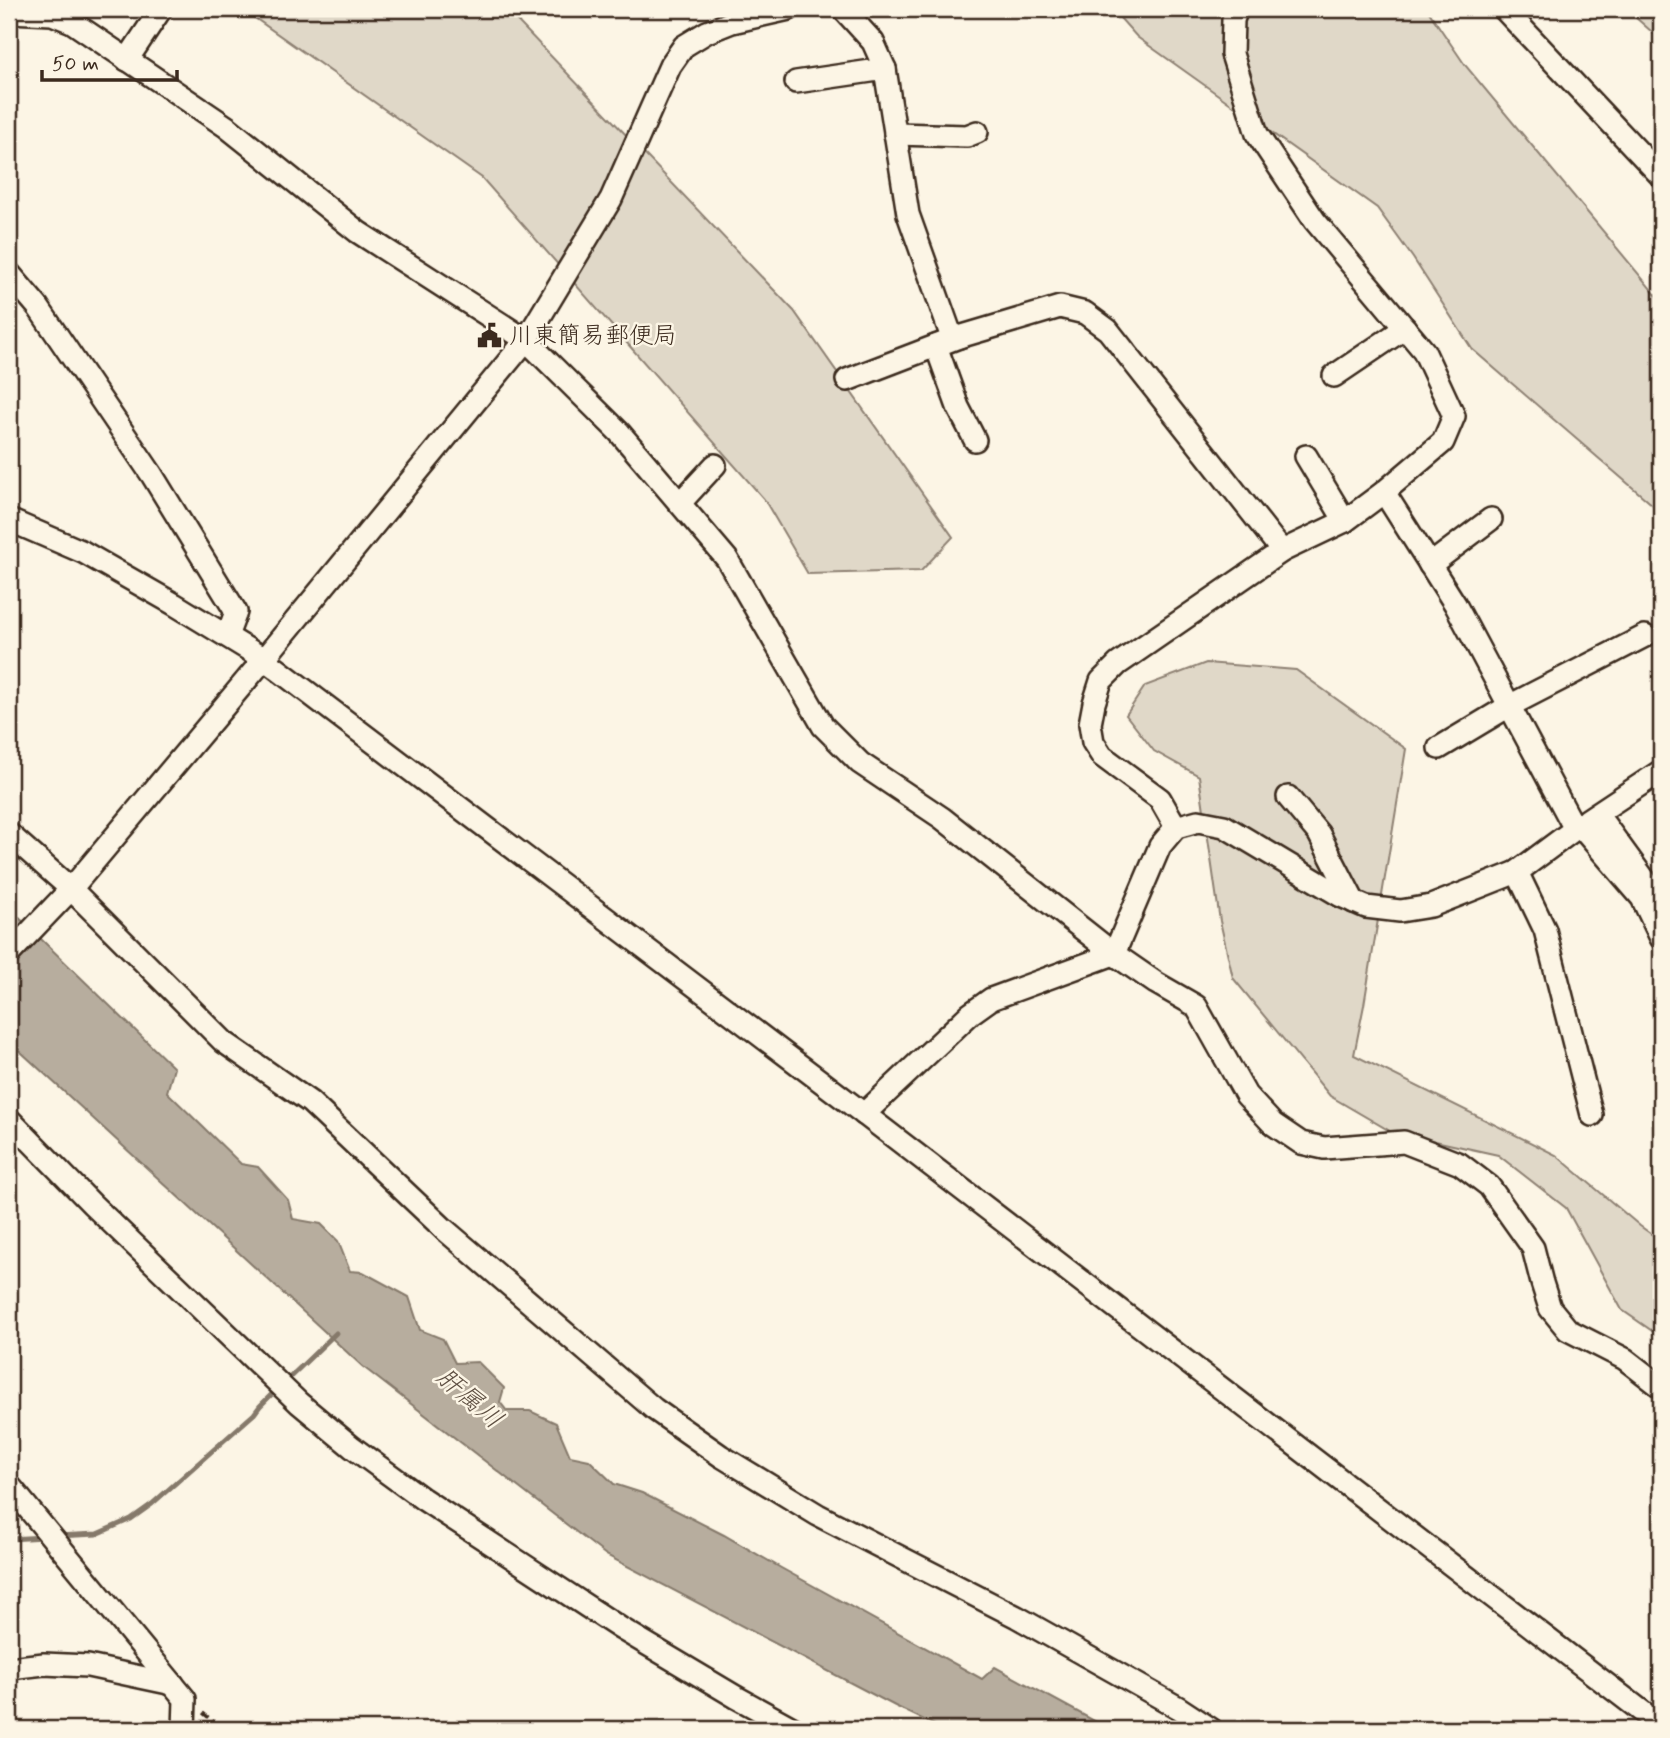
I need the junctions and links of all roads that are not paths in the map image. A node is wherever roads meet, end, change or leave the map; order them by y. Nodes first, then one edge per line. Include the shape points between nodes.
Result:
1 (161, 9) edge
2 (789, 9) edge
3 (843, 9) edge
4 (1237, 9) edge
5 (1504, 9) edge
6 (9, 12) edge
7 (127, 60) junction
8 (885, 69) junction
9 (796, 82) dead end
10 (977, 132) dead end
11 (895, 134) junction
12 (1661, 176) edge
13 (9, 273) edge
14 (1405, 328) junction
15 (959, 337) junction
16 (526, 340) junction
17 (936, 346) junction
18 (1334, 376) dead end
19 (847, 380) dead end
20 (975, 440) dead end
21 (1306, 456) dead end
22 (715, 465) dead end
23 (1384, 492) junction
24 (680, 503) junction
25 (1492, 519) dead end
26 (10, 520) edge
27 (1345, 521) junction
28 (1282, 551) junction
29 (1430, 565) junction
30 (227, 636) junction
31 (1645, 636) dead end
32 (264, 659) junction
33 (1509, 706) junction
34 (1439, 748) dead end
35 (1661, 771) edge
36 (1288, 797) dead end
37 (1584, 823) junction
38 (1176, 827) junction
39 (9, 834) edge
40 (1517, 872) junction
41 (71, 889) junction
42 (1660, 899) edge
43 (1354, 902) junction
44 (1661, 938) edge
45 (9, 954) edge
46 (1114, 954) junction
47 (864, 1114) junction
48 (1592, 1115) dead end
49 (9, 1119) edge
50 (1661, 1387) edge
51 (9, 1485) edge
52 (9, 1668) edge
53 (173, 1684) junction
54 (1661, 1726) edge
55 (184, 1729) edge
56 (794, 1729) edge
57 (1211, 1729) edge

1 - 7 street
2 - 16 street via 732,22 684,47 670,66 611,199
3 - 8 street via 873,42
4 - 14 street via 1232,54 1257,134 1315,221
5 - 12 street
6 - 7 street via 52,14 72,22
7 - 16 street via 227,127 358,232
8 - 9 street
8 - 11 street
10 - 11 street via 967,136
11 - 15 street via 908,214 950,332
13 - 30 street via 38,307 152,475 236,612
14 - 18 street
14 - 23 street via 1424,351 1454,416 1443,442
15 - 17 street
15 - 28 street via 1060,307 1085,313 1108,330
16 - 24 street via 619,432
16 - 32 street
17 - 19 street
17 - 20 street
21 - 27 street
22 - 24 street
23 - 27 street
23 - 29 street
24 - 46 street via 727,559 823,726 860,764 942,818
25 - 29 street
26 - 30 street via 83,552
27 - 28 street
28 - 38 street via 1118,664 1101,681 1090,724 1093,742 1102,756 1160,799
29 - 33 street
30 - 32 street
31 - 33 street
32 - 41 street
32 - 47 street
33 - 34 street
33 - 37 street
35 - 37 street
36 - 43 street via 1319,834
37 - 40 street
37 - 42 street
37 - 44 street via 1642,898
38 - 43 street via 1198,821 1224,826
38 - 46 street via 1160,846
39 - 41 street
40 - 43 street via 1431,906 1400,911
40 - 48 street via 1545,930
41 - 45 street
41 - 57 street via 224,1042 310,1102 444,1229 654,1409 818,1515 1017,1617
46 - 47 street via 991,999
46 - 50 street via 1196,1006 1246,1095 1273,1124 1301,1143 1324,1148 1404,1142 1460,1164 1489,1185 1533,1248 1550,1308 1568,1330 1625,1359
47 - 54 street
49 - 56 street via 299,1403 352,1447 620,1628
51 - 53 street
52 - 53 street via 89,1666
53 - 55 street via 185,1699

